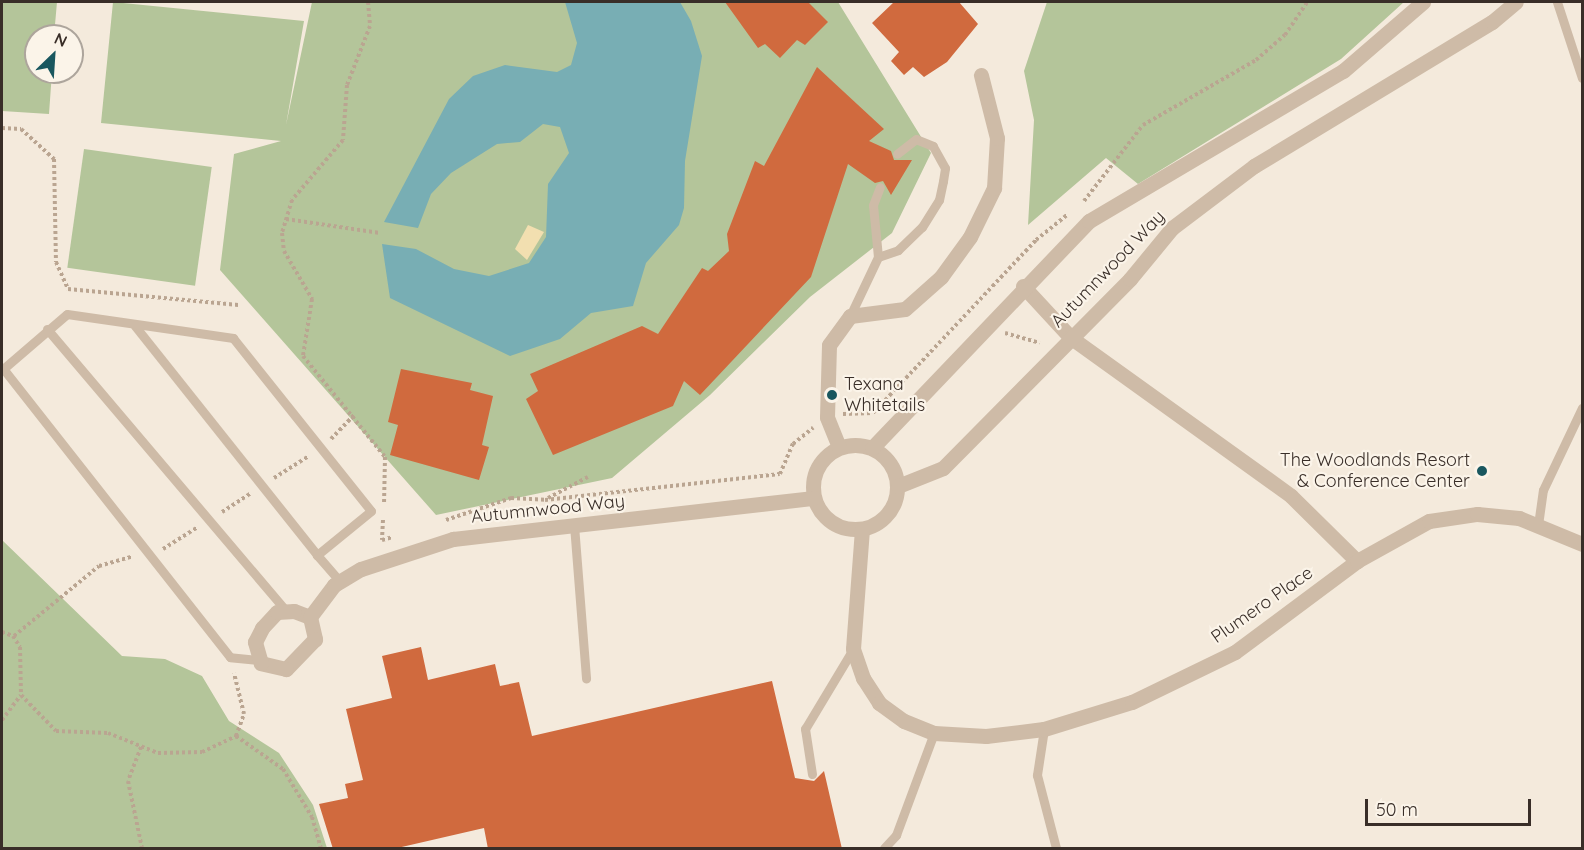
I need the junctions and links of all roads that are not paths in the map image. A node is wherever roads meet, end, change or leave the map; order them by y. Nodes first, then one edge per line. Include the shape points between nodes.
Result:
1 (1423, 2) edge
2 (1515, 2) edge
3 (1557, 2) edge
4 (981, 75) dead end
5 (1582, 78) edge
6 (897, 154) dead end
7 (880, 187) dead end
8 (878, 257) junction
9 (1023, 286) junction
10 (850, 316) junction
11 (135, 326) junction
12 (47, 329) junction
13 (1070, 337) junction
14 (1582, 408) edge
15 (839, 447) junction
16 (872, 448) junction
17 (898, 486) junction
18 (814, 498) junction
19 (574, 525) junction
20 (1538, 525) junction
21 (862, 530) junction
22 (1582, 544) edge
23 (317, 555) junction
24 (1357, 561) junction
25 (340, 581) junction
26 (286, 611) junction
27 (310, 617) junction
28 (853, 649) junction
29 (257, 660) junction
30 (586, 680) dead end
31 (1044, 729) junction
32 (934, 733) junction
33 (812, 774) dead end
34 (884, 849) edge
35 (1056, 849) edge

1 - 9 street, Autumnwood Way via 1343,71 1089,221
2 - 13 street, Autumnwood Way via 1492,22 1227,186 1172,228
3 - 5 lane
4 - 10 street via 997,138 994,188 970,237 941,277 905,309
6 - 8 lane via 916,138 933,146 945,168 943,181 922,227 898,250
7 - 8 lane via 873,205
8 - 10 lane
9 - 13 street
9 - 16 street, Autumnwood Way via 952,369
10 - 15 street via 829,345 827,417
11 - 12 lane via 67,314
11 - 23 lane
11 - 23 lane via 234,338 322,447 371,511
12 - 26 lane
12 - 29 lane via 3,369 230,657
13 - 17 street, Autumnwood Way via 943,468
13 - 24 street via 1291,496
14 - 20 lane via 1543,490
15 - 16 street
15 - 18 street via 818,467
16 - 17 street via 891,463
17 - 21 street via 891,511
18 - 19 street, Autumnwood Way
18 - 21 street via 831,522
19 - 25 street, Autumnwood Way via 453,539 402,552
19 - 30 lane
20 - 22 street, Plumero Place
20 - 24 street, Plumero Place via 1477,514 1429,521
21 - 28 street, Plumero Place
23 - 25 lane
24 - 31 street, Plumero Place via 1235,652 1132,702
25 - 27 street, Autumnwood Way
26 - 27 street
26 - 29 street via 277,612 262,628 255,642
27 - 29 street via 315,639 301,658 286,669
28 - 32 street, Plumero Place via 879,704
28 - 33 lane via 805,729
31 - 32 street, Plumero Place via 986,736
31 - 35 lane via 1037,776
32 - 34 lane via 896,834

